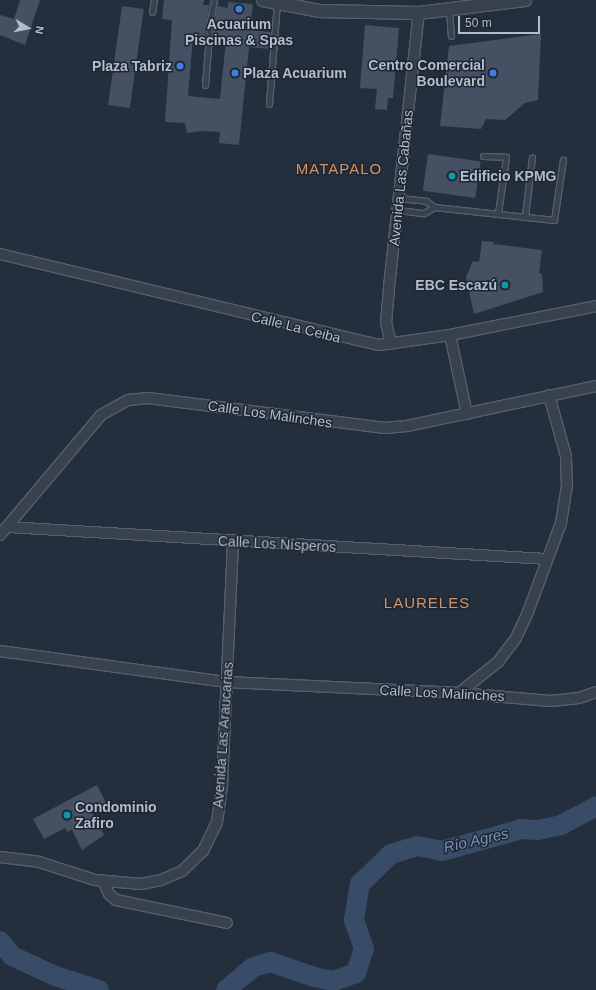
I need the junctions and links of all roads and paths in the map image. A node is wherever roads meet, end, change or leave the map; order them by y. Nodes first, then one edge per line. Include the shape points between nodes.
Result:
1 (154, 0) edge
2 (214, 0) edge
3 (263, 0) edge
4 (525, 0) edge
5 (277, 3) junction
6 (450, 8) junction
7 (152, 12) dead end
8 (419, 12) junction
9 (451, 36) dead end
10 (205, 85) dead end
11 (269, 104) dead end
12 (483, 156) dead end
13 (532, 157) dead end
14 (563, 160) dead end
15 (399, 198) junction
16 (434, 208) junction
17 (398, 210) junction
18 (498, 214) junction
19 (525, 216) junction
20 (0, 254) edge
21 (596, 306) edge
22 (450, 335) junction
23 (391, 344) junction
24 (596, 386) edge
25 (549, 395) junction
26 (467, 414) junction
27 (3, 531) edge
28 (233, 542) junction
29 (547, 559) junction
30 (0, 651) edge
31 (227, 682) junction
32 (459, 692) junction
33 (596, 692) edge
34 (1, 857) edge
35 (103, 881) junction
36 (227, 923) dead end

1 - 7 lane
2 - 10 lane
3 - 5 street
4 - 6 street
5 - 8 street via 319,11
5 - 11 lane
6 - 8 street
6 - 9 lane
8 - 15 street, Avenida Las Cabañas
12 - 18 lane via 506,158
13 - 19 lane
14 - 19 lane via 554,220
15 - 16 lane via 426,201
15 - 17 street, Avenida Las Cabañas
16 - 17 lane via 424,213
16 - 18 lane
17 - 23 street, Avenida Las Cabañas via 386,322
18 - 19 lane
20 - 23 street, Calle La Ceiba via 358,342
21 - 22 street, Calle La Ceiba
22 - 23 street, Calle La Ceiba
22 - 26 street
24 - 25 street, Calle Los Malinches
25 - 26 street, Calle Los Malinches
25 - 29 street via 566,456 567,487 561,523
26 - 27 street, Calle Los Malinches via 385,428 148,398 128,400 101,415
27 - 28 street, Calle Los Nísperos
28 - 29 street, Calle Los Nísperos
28 - 31 street, Avenida Las Araucarias
29 - 32 street via 528,612 506,654
30 - 31 street, Calle Los Malinches
31 - 32 street, Calle Los Malinches
31 - 35 street, Avenida Las Araucarias via 218,816 203,851 186,869 161,880 141,884
32 - 33 street, Calle Los Malinches via 551,700 578,698
34 - 35 street, Avenida Las Araucarias via 39,862
35 - 36 street via 109,894 116,900

